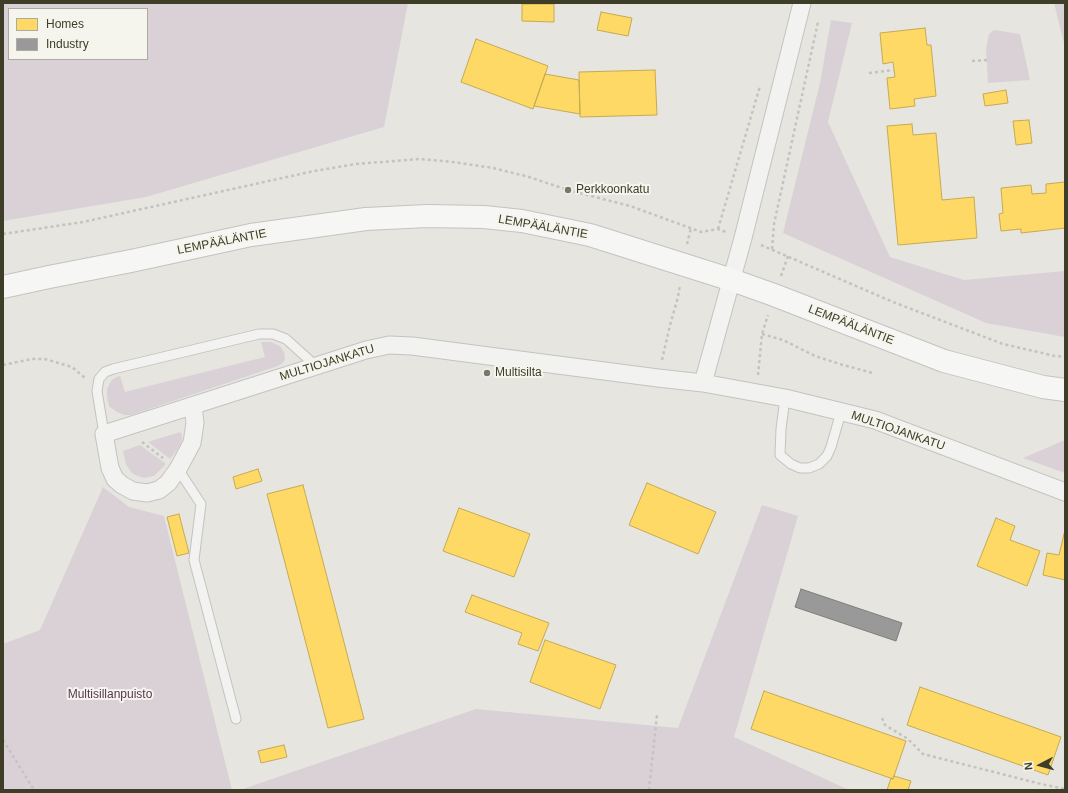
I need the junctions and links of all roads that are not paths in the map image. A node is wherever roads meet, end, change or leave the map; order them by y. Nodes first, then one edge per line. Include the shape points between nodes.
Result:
1 (802, 3) edge
2 (732, 280) junction
3 (3, 287) edge
4 (316, 366) junction
5 (703, 383) junction
6 (1065, 390) edge
7 (785, 398) junction
8 (193, 406) junction
9 (841, 412) junction
10 (104, 434) junction
11 (178, 469) junction
12 (1065, 492) edge
13 (236, 719) dead end

1 - 2 street
2 - 3 main road, LEMPÄÄLÄNTIE via 590,235 522,221 427,216 366,219 251,235
2 - 5 street
2 - 6 main road, LEMPÄÄLÄNTIE via 944,361 1043,387
4 - 5 street, MULTIOJANKATU via 388,345 412,346
4 - 8 street, MULTIOJANKATU
4 - 10 lane via 286,339 273,334 259,334 113,369 105,372 99,379 97,391
5 - 7 street, MULTIOJANKATU
7 - 9 street, MULTIOJANKATU
7 - 9 lane via 780,455 800,468 819,464 827,456
8 - 10 street, MULTIOJANKATU
8 - 11 street via 195,423 192,442
9 - 12 street, MULTIOJANKATU via 875,420
10 - 11 street via 110,468 115,479 133,491 147,493 159,490
11 - 13 lane via 201,504 194,560

